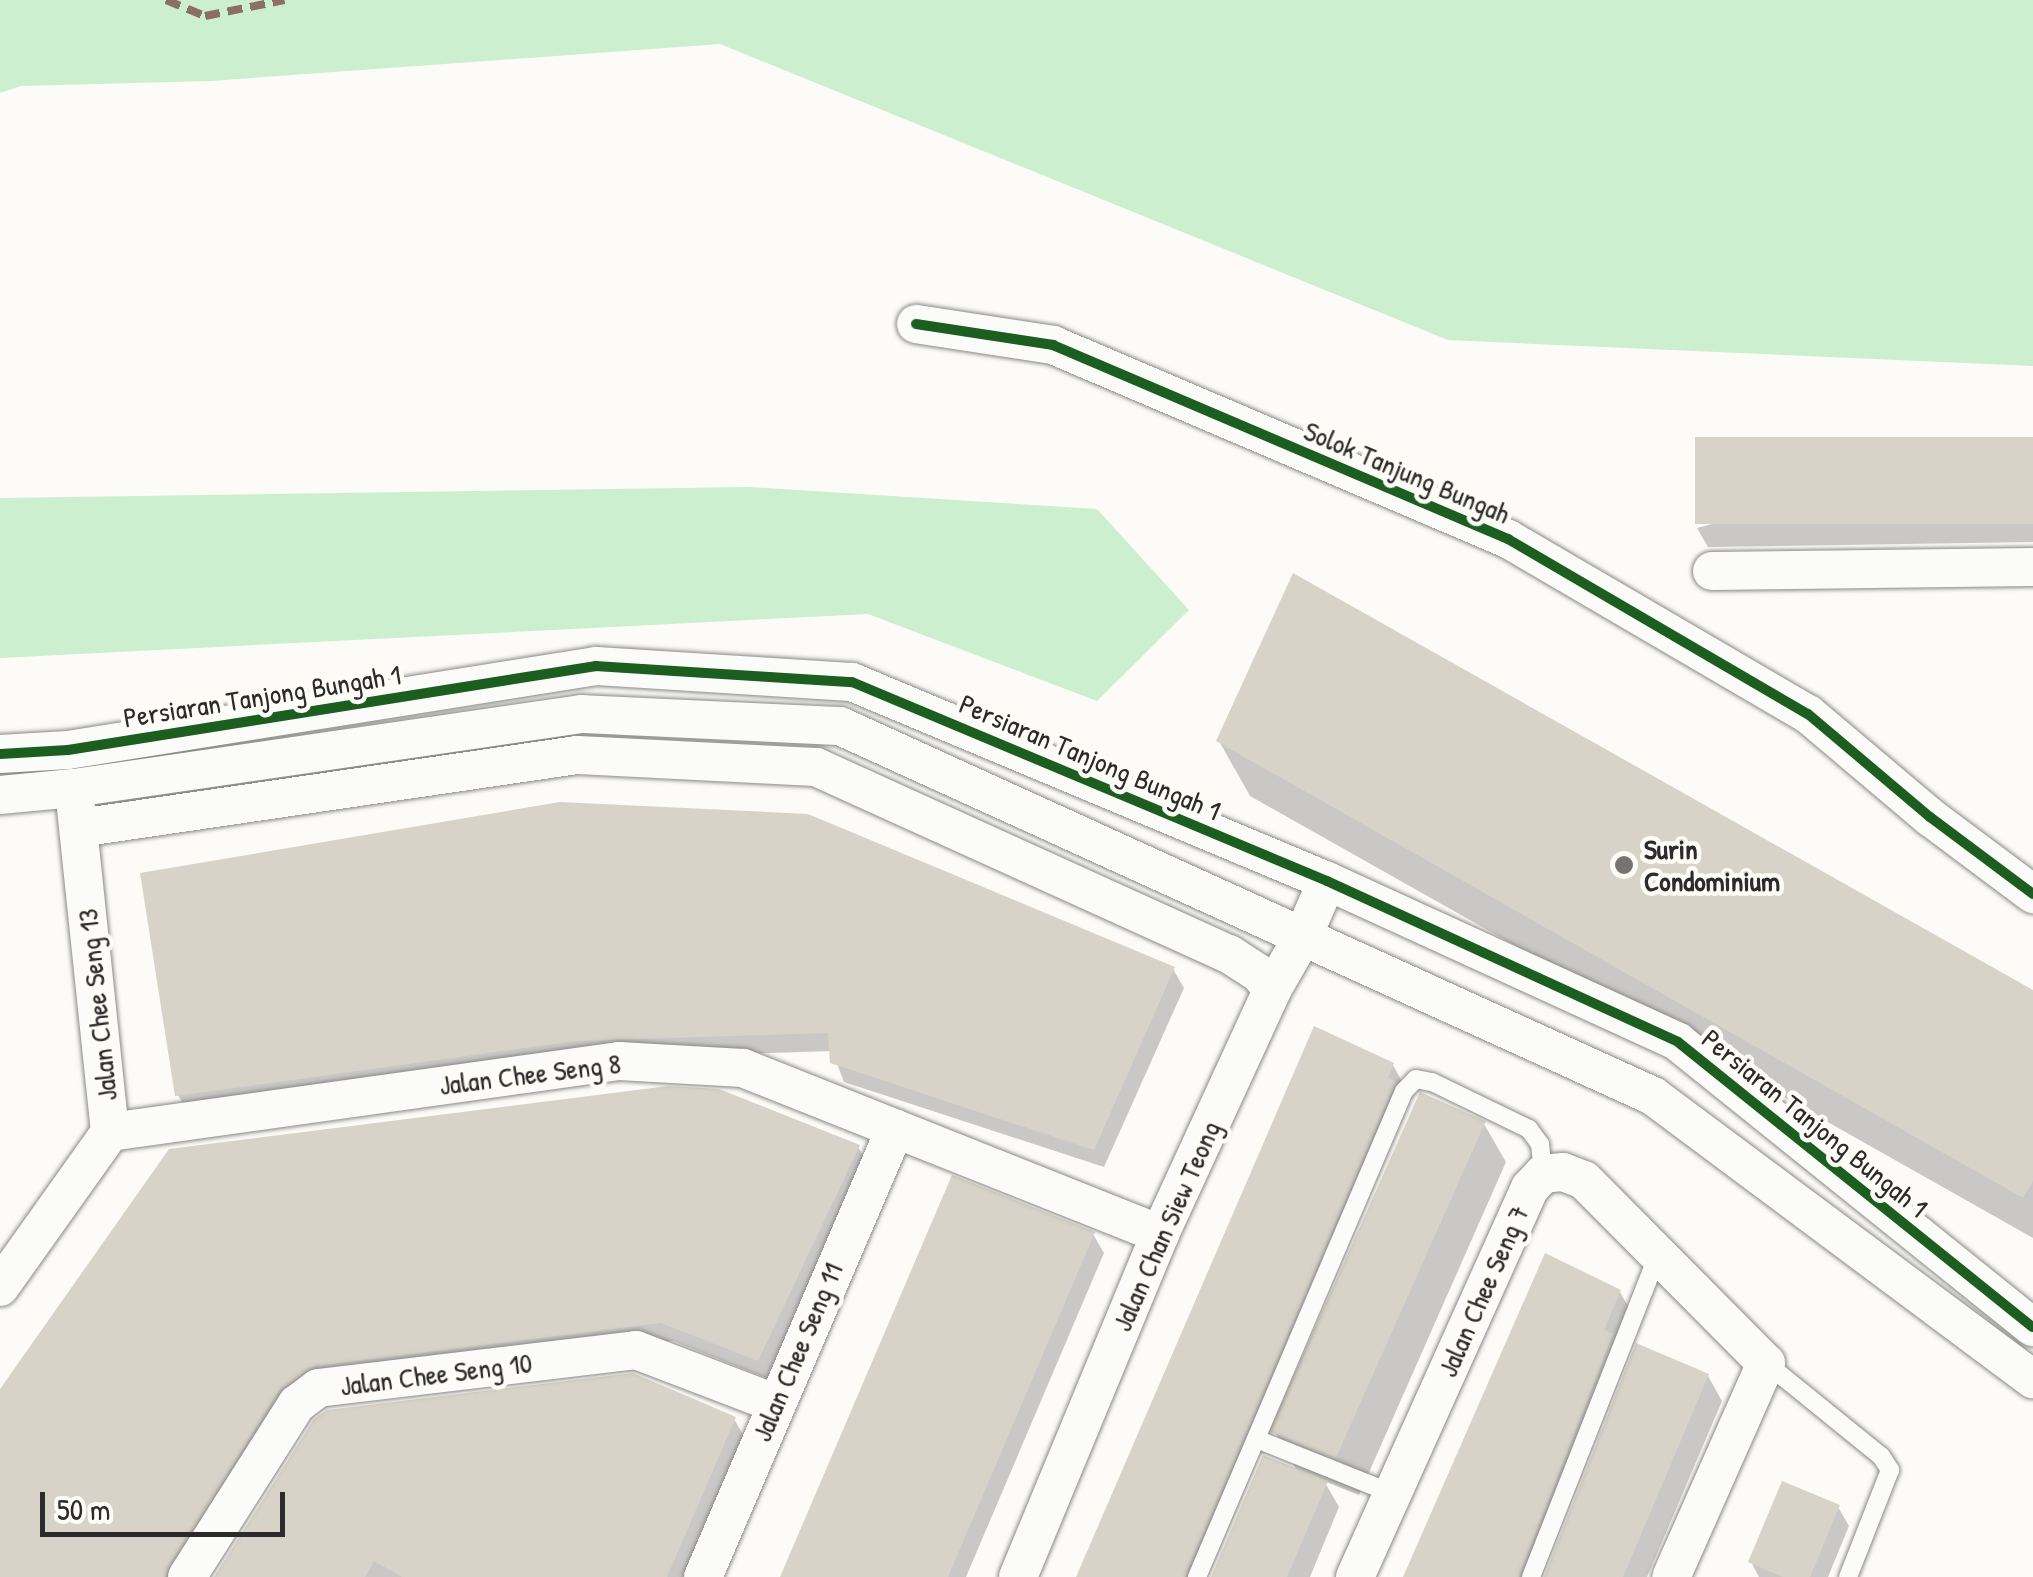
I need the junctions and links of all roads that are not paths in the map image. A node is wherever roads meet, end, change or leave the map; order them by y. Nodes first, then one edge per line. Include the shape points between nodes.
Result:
1 (916, 324) dead end
2 (2033, 568) edge
3 (1712, 571) dead end
4 (68, 750) junction
5 (0, 754) edge
6 (74, 788) junction
7 (0, 795) edge
8 (79, 828) junction
9 (1327, 881) junction
10 (2033, 894) edge
11 (1248, 910) junction
12 (1303, 936) junction
13 (1229, 954) junction
14 (1272, 990) junction
15 (894, 1128) junction
16 (110, 1132) junction
17 (1543, 1174) junction
18 (1160, 1234) junction
19 (1658, 1257) junction
20 (0, 1287) edge
21 (2033, 1327) edge
22 (1766, 1363) junction
23 (2033, 1379) edge
24 (775, 1403) junction
25 (1259, 1440) junction
26 (1392, 1494) junction
27 (187, 1577) edge
28 (702, 1577) edge
29 (1018, 1577) edge
30 (1197, 1577) edge
31 (1355, 1577) edge
32 (1531, 1577) edge
33 (1671, 1577) edge
34 (1848, 1577) edge

1 - 10 street, Solok Tanjung Bungah via 1053,345 1508,539 1808,714
2 - 3 street
4 - 5 street, Persiaran Tanjong Bungah 1
4 - 6 street, Jalan Chee Seng 13
4 - 9 street, Persiaran Tanjong Bungah 1 via 596,666 852,682
6 - 7 street
6 - 8 street, Jalan Chee Seng 13
6 - 11 street via 582,714 840,726
8 - 13 street via 576,755 816,767
8 - 16 street, Jalan Chee Seng 13
9 - 12 street, Jalan Chan Siew Teong
9 - 21 street, Persiaran Tanjong Bungah 1 via 1678,1042
11 - 12 street
11 - 13 street
12 - 14 street, Jalan Chan Siew Teong
12 - 23 street via 1654,1096
13 - 14 street
14 - 18 street, Jalan Chan Siew Teong
15 - 16 street, Jalan Chee Seng 8 via 743,1068 620,1061
15 - 18 street, Jalan Chee Seng 8
15 - 24 street, Jalan Chee Seng 11
16 - 20 street, Jalan Chee Seng 13
17 - 19 street, Jalan Chee Seng 7 via 1564,1172 1584,1180
17 - 25 lane via 1540,1144 1529,1129 1416,1079 1404,1091
17 - 26 street, Jalan Chee Seng 7 via 1530,1188
18 - 29 street, Jalan Chan Siew Teong
19 - 22 street, Jalan Chee Seng 7
19 - 32 lane
22 - 33 street
22 - 34 lane via 1890,1470
24 - 27 street, Jalan Chee Seng 10 via 636,1350 318,1388 297,1404
24 - 28 street, Jalan Chee Seng 11
25 - 26 lane
25 - 30 lane
26 - 31 street, Jalan Chee Seng 7

